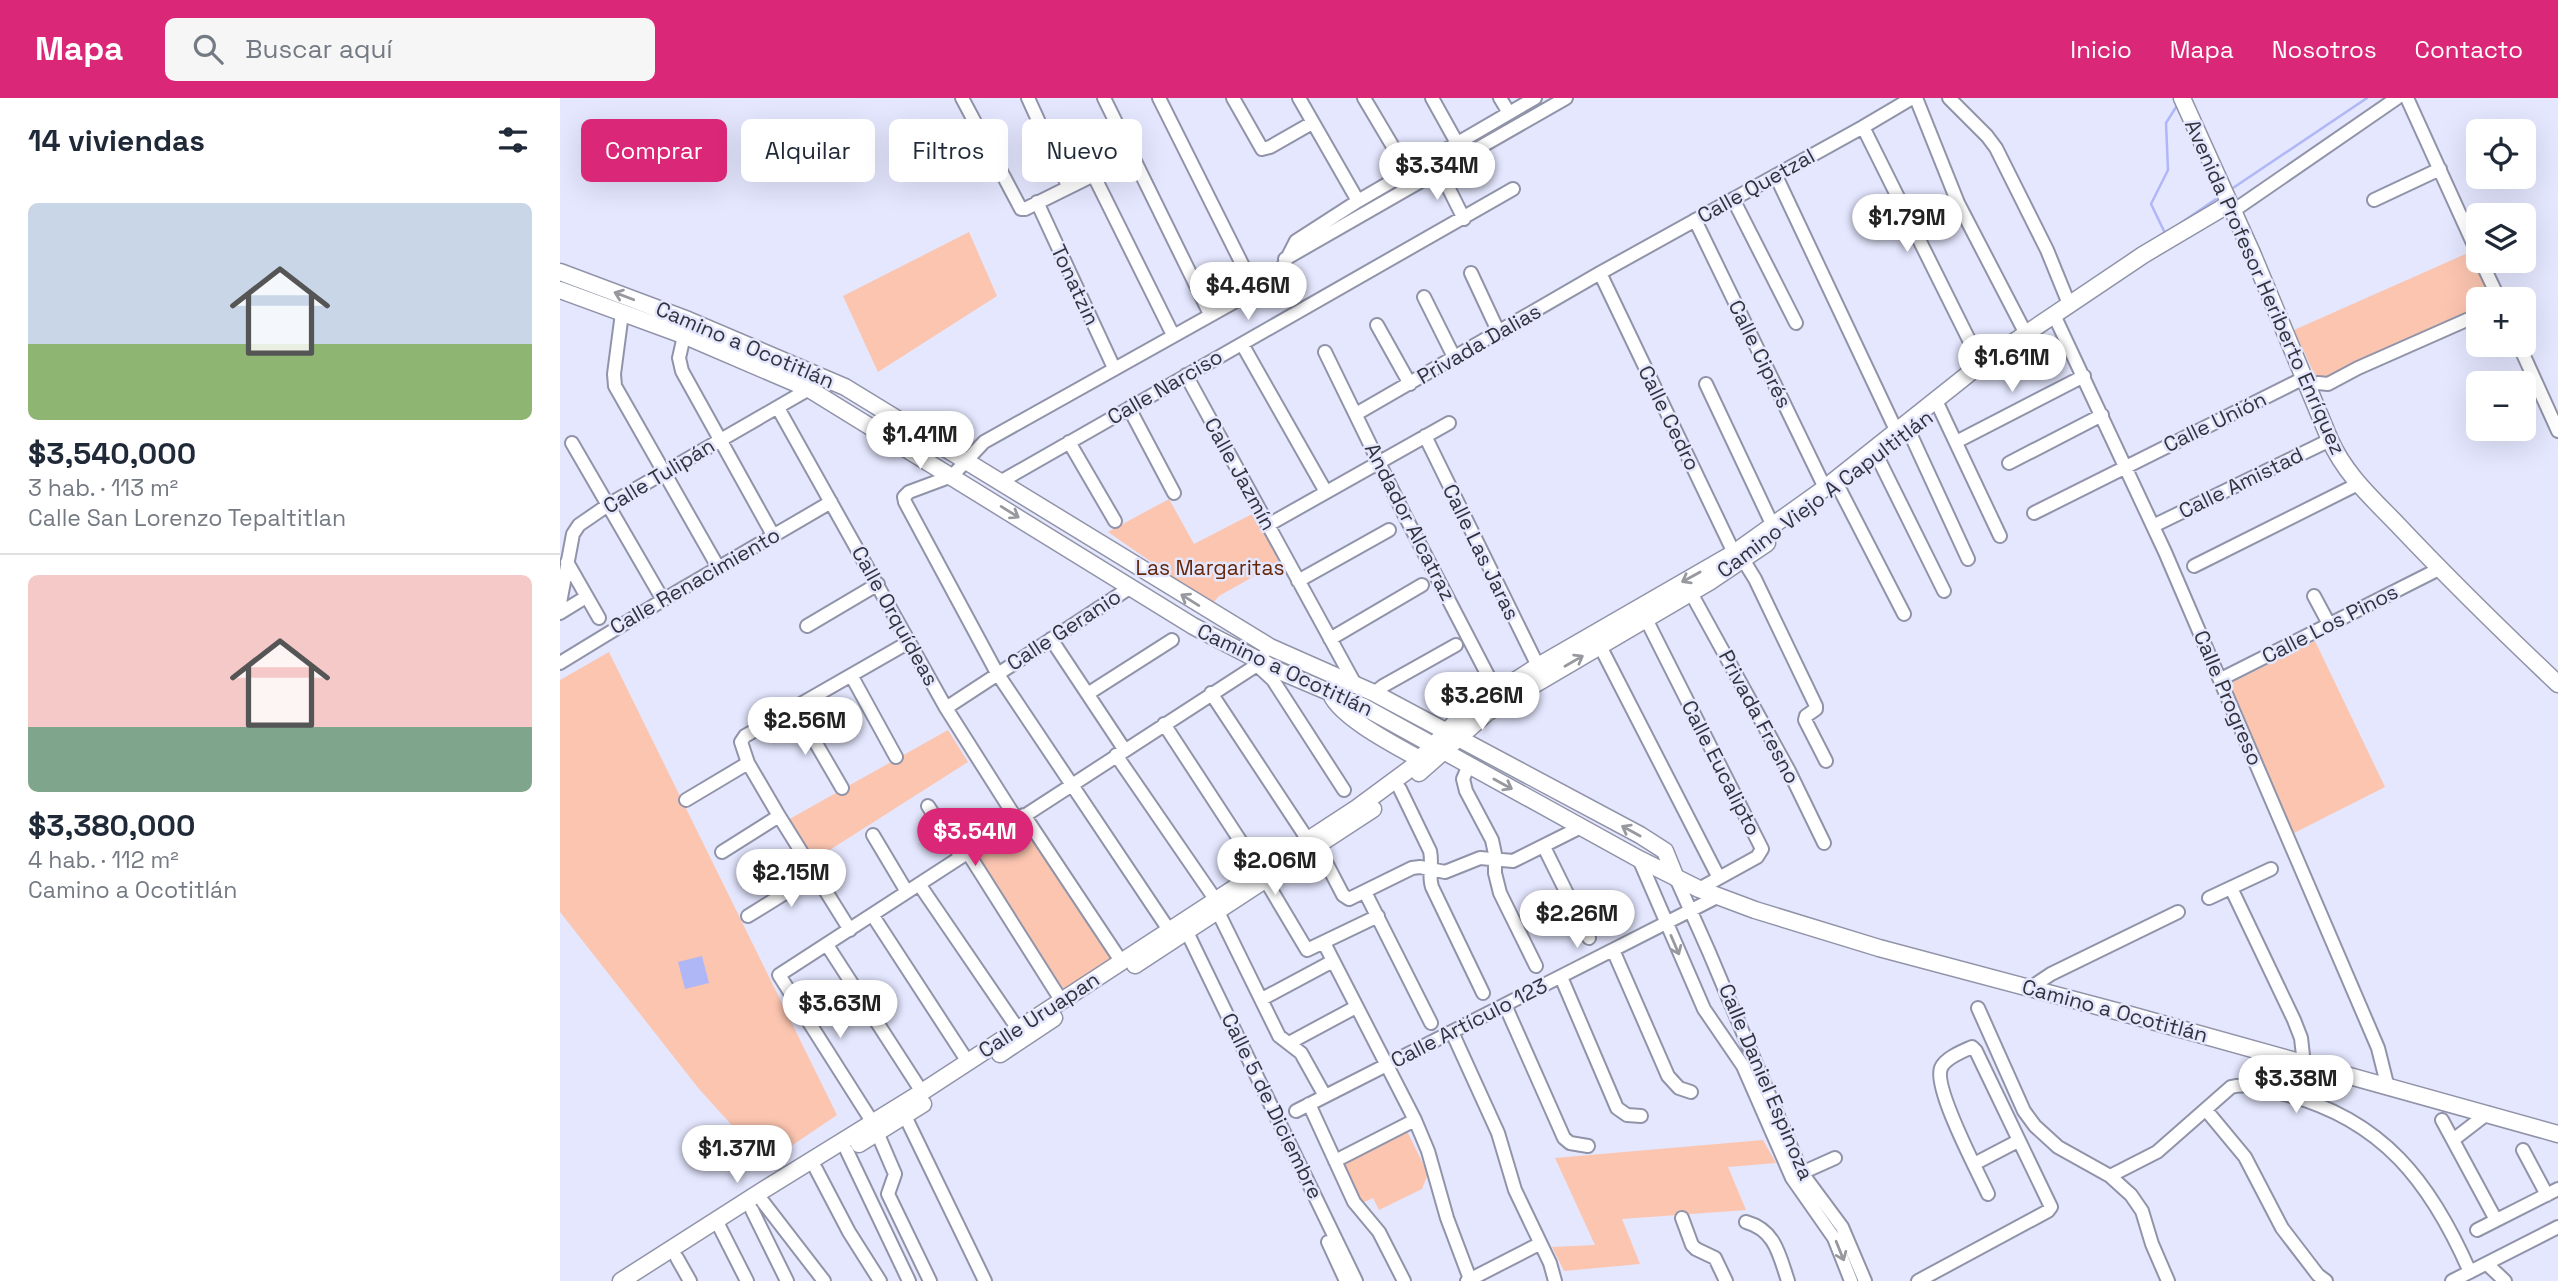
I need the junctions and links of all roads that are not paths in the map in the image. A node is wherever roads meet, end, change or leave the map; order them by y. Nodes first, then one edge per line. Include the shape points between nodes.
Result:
1 (962, 98) edge
2 (1043, 98) edge
3 (1104, 98) edge
4 (1159, 98) edge
5 (1233, 98) edge
6 (1299, 98) edge
7 (1364, 98) edge
8 (1432, 98) edge
9 (1500, 98) edge
10 (1535, 98) edge
11 (1566, 98) edge
12 (1914, 98) edge
13 (1949, 98) edge
14 (2182, 98) edge
15 (2397, 98) edge
16 (2407, 98) edge
17 (1029, 101) edge
18 (1509, 113) junction
19 (1114, 119) edge
20 (1312, 122) junction
21 (1863, 127) junction
22 (1457, 143) junction
23 (2440, 169) junction
24 (1440, 171) junction
25 (1408, 172) junction
26 (1142, 176) edge
27 (1776, 176) junction
28 (1076, 182) edge
29 (1097, 182) edge
30 (1068, 186) junction
31 (1513, 189) dead end
32 (1733, 199) junction
33 (2374, 200) dead end
34 (1358, 201) junction
35 (1037, 202) junction
36 (2231, 207) junction
37 (1464, 219) junction
38 (1695, 220) junction
39 (2466, 227) edge
40 (1285, 258) junction
41 (560, 272) edge
42 (1471, 273) dead end
43 (1600, 273) junction
44 (560, 290) edge
45 (1255, 290) junction
46 (1424, 297) dead end
47 (2069, 304) junction
48 (622, 313) junction
49 (1210, 314) junction
50 (2057, 320) junction
51 (2466, 320) edge
52 (1796, 323) dead end
53 (1377, 325) dead end
54 (685, 328) junction
55 (1499, 333) junction
56 (2026, 334) junction
57 (1173, 335) junction
58 (1242, 344) junction
59 (1325, 352) dead end
60 (2524, 357) edge
61 (1455, 359) junction
62 (1981, 364) junction
63 (1114, 368) junction
64 (1186, 375) junction
65 (2084, 376) junction
66 (1706, 383) dead end
67 (2306, 383) junction
68 (1410, 384) junction
69 (809, 389) junction
70 (1939, 407) junction
71 (778, 408) junction
72 (1129, 408) junction
73 (1356, 414) junction
74 (2102, 415) junction
75 (1449, 423) dead end
76 (1902, 431) junction
77 (2558, 432) edge
78 (1424, 436) junction
79 (721, 439) junction
80 (2330, 440) junction
81 (1069, 442) junction
82 (1956, 442) junction
83 (572, 443) dead end
84 (1878, 458) junction
85 (967, 460) junction
86 (1379, 463) junction
87 (2009, 463) dead end
88 (2126, 466) junction
89 (664, 473) junction
90 (952, 477) junction
91 (1000, 482) junction
92 (2358, 484) junction
93 (1832, 488) junction
94 (1326, 492) junction
95 (1174, 493) dead end
96 (831, 502) junction
97 (608, 505) junction
98 (2034, 513) dead end
99 (1115, 521) dead end
100 (1268, 525) junction
101 (2153, 526) junction
102 (1773, 527) junction
103 (1389, 530) dead end
104 (773, 536) junction
105 (2000, 536) dead end
106 (1738, 557) junction
107 (1968, 559) dead end
108 (567, 562) junction
109 (2194, 566) dead end
110 (718, 567) junction
111 (2439, 569) junction
112 (1297, 582) junction
113 (878, 584) junction
114 (1422, 585) dead end
115 (1131, 587) junction
116 (1944, 591) dead end
117 (1691, 593) junction
118 (2314, 596) dead end
119 (586, 597) junction
120 (663, 600) junction
121 (560, 603) edge
122 (560, 613) edge
123 (1905, 614) dead end
124 (599, 618) dead end
125 (1646, 619) junction
126 (2329, 624) junction
127 (807, 626) dead end
128 (1051, 639) junction
129 (1329, 639) junction
130 (1172, 640) dead end
131 (909, 642) junction
132 (1456, 645) dead end
133 (1600, 646) junction
134 (1262, 658) junction
135 (560, 663) edge
136 (1538, 666) junction
137 (997, 673) junction
138 (851, 675) junction
139 (2221, 679) junction
140 (1355, 684) junction
141 (2558, 684) edge
142 (1330, 691) junction
143 (1496, 691) junction
144 (1089, 693) junction
145 (1211, 694) junction
146 (1374, 694) junction
147 (946, 708) junction
148 (796, 709) junction
149 (1164, 724) junction
150 (1445, 741) junction
151 (1120, 752) junction
152 (896, 757) dead end
153 (1424, 761) junction
154 (1826, 761) dead end
155 (748, 763) junction
156 (1469, 765) junction
157 (1071, 785) junction
158 (842, 788) dead end
159 (1400, 789) junction
160 (1344, 790) dead end
161 (686, 800) dead end
162 (928, 806) dead end
163 (779, 816) junction
164 (1021, 818) junction
165 (1581, 827) junction
166 (873, 835) dead end
167 (1313, 843) junction
168 (1824, 843) dead end
169 (1544, 847) junction
170 (722, 852) dead end
171 (965, 855) junction
172 (1639, 859) junction
173 (1495, 860) junction
174 (1430, 869) junction
175 (2271, 869) dead end
176 (816, 874) junction
177 (1263, 876) junction
178 (1676, 878) junction
179 (1719, 878) junction
180 (919, 884) junction
181 (2231, 888) junction
182 (1699, 889) junction
183 (1365, 891) junction
184 (907, 892) junction
185 (1717, 897) junction
186 (2208, 898) dead end
187 (1217, 905) junction
188 (1690, 910) junction
189 (2178, 912) dead end
190 (748, 916) dead end
191 (873, 916) junction
192 (1378, 916) junction
193 (1666, 923) junction
194 (850, 930) junction
195 (1178, 933) junction
196 (1589, 938) dead end
197 (1324, 943) junction
198 (827, 945) junction
199 (1613, 950) junction
200 (1121, 961) junction
201 (1333, 961) junction
202 (1536, 966) dead end
203 (1561, 976) junction
204 (2030, 988) junction
205 (1483, 993) dead end
206 (1262, 999) junction
207 (1061, 1000) junction
208 (1505, 1005) junction
209 (1356, 1007) junction
210 (1978, 1008) dead end
211 (1431, 1023) dead end
212 (1018, 1029) junction
213 (1452, 1032) junction
214 (1289, 1043) junction
215 (968, 1062) junction
216 (2304, 1064) junction
217 (1387, 1065) junction
218 (2388, 1088) junction
219 (1691, 1091) dead end
220 (922, 1092) junction
221 (1325, 1096) junction
222 (1309, 1104) junction
223 (2206, 1110) junction
224 (1296, 1111) dead end
225 (2488, 1113) junction
226 (905, 1116) junction
227 (1641, 1116) dead end
228 (1415, 1120) junction
229 (2442, 1120) dead end
230 (876, 1128) junction
231 (2558, 1134) edge
232 (2453, 1140) junction
233 (2018, 1141) junction
234 (1588, 1146) dead end
235 (2523, 1150) dead end
236 (846, 1151) junction
237 (1835, 1158) dead end
238 (1335, 1161) junction
239 (1974, 1164) junction
240 (816, 1169) junction
241 (1797, 1175) junction
242 (2110, 1176) junction
243 (2552, 1192) edge
244 (1988, 1194) dead end
245 (758, 1206) junction
246 (1682, 1218) dead end
247 (2496, 1220) junction
248 (1746, 1222) dead end
249 (719, 1225) junction
250 (2558, 1227) edge
251 (2477, 1230) dead end
252 (1539, 1244) junction
253 (677, 1258) junction
254 (2487, 1264) junction
255 (2470, 1272) junction
256 (1935, 1277) edge
257 (2321, 1279) edge
258 (1468, 1280) edge
259 (621, 1281) edge
260 (640, 1281) edge
261 (690, 1281) edge
262 (747, 1281) edge
263 (787, 1281) edge
264 (824, 1281) edge
265 (880, 1281) edge
266 (909, 1281) edge
267 (930, 1281) edge
268 (985, 1281) edge
269 (1346, 1281) edge
270 (1356, 1281) edge
271 (1404, 1281) edge
272 (1555, 1281) edge
273 (1726, 1281) edge
274 (1788, 1281) edge
275 (1852, 1281) edge
276 (1865, 1281) edge
277 (1918, 1281) edge
278 (2168, 1281) edge
279 (2452, 1281) edge
280 (2505, 1281) edge

1 - 35 street via 1018,207 1026,209
2 - 17 street
3 - 19 street
4 - 45 street
5 - 20 street via 1262,149
6 - 20 street
7 - 25 street
8 - 22 street
9 - 18 street
10 - 18 street
11 - 24 street
12 - 21 street, Calle Quetzal
12 - 56 street via 1958,203
13 - 47 street via 1996,148
14 - 36 main road, Avenida Profesor Heriberto Enríquez
15 - 36 street, Camino Viejo A Capultitlán
16 - 23 street
17 - 30 street
18 - 22 street
20 - 34 street
21 - 27 street, Calle Quetzal
21 - 62 street
22 - 25 street
23 - 33 street
23 - 39 street
24 - 37 street
24 - 40 street
25 - 34 street
26 - 49 street
27 - 32 street, Calle Quetzal
27 - 76 street
28 - 30 street
29 - 57 street
30 - 35 street
31 - 37 street, Calle Narciso
32 - 38 street, Calle Quetzal
32 - 52 street
34 - 40 street via 1296,241
35 - 63 street, Tonatzin
36 - 47 main road, Camino Viejo A Capultitlán via 2183,230
36 - 50 main road, Camino Viejo A Capultitlán
36 - 67 main road, Avenida Profesor Heriberto Enríquez
37 - 58 street, Calle Narciso
38 - 43 street, Calle Quetzal
38 - 93 street, Calle Ciprés
40 - 45 street via 1277,278
54 -> 41 main road, Camino a Ocotitlán
42 - 55 street
43 - 55 street, Privada Dalias
43 - 106 street, Calle Cedro
44 - 48 main road, Camino a Ocotitlán
45 - 49 street
46 - 61 street
47 - 50 main road, Camino Viejo A Capultitlán
48 - 54 main road, Camino a Ocotitlán
48 - 89 street via 615,386
49 - 57 street
50 - 56 main road, Camino Viejo A Capultitlán
50 - 65 street, Calle Progreso
50 - 70 main road, Camino Viejo A Capultitlán
51 - 67 street, Calle Unión via 2329,384
53 - 68 street
54 - 69 main road, Camino a Ocotitlán
54 - 79 street via 679,358 682,371
54 - 85 main road, Camino a Ocotitlán via 845,387
55 - 61 street, Privada Dalias
56 - 62 main road, Camino Viejo A Capultitlán
57 - 63 street
58 - 64 street, Calle Narciso
58 - 94 street
59 - 73 street, Andador Alcatraz
60 - 77 street
61 - 68 street, Privada Dalias
62 - 76 main road, Camino Viejo A Capultitlán
63 - 85 street via 984,442
64 - 72 street, Calle Narciso
64 - 100 street, Calle Jazmín
65 - 74 street, Calle Progreso
65 - 82 street
66 - 102 street
67 - 80 main road, Avenida Profesor Heriberto Enríquez
67 - 88 street, Calle Unión
68 - 73 street, Privada Dalias
69 - 71 street, Calle Tulipán
69 - 90 main road, Camino a Ocotitlán
70 - 76 main road, Camino Viejo A Capultitlán
70 - 82 street
71 - 79 street, Calle Tulipán
71 - 96 street, Calle Orquídeas
72 - 81 street, Calle Narciso
72 - 95 street
73 - 86 street, Andador Alcatraz
74 - 87 street
74 - 88 street, Calle Progreso
75 - 78 street
76 - 84 main road, Camino Viejo A Capultitlán
76 - 93 main road, Camino Viejo A Capultitlán
76 - 107 street
78 - 86 street
78 - 136 street, Calle Las Jaras
79 - 89 street, Calle Tulipán
79 - 104 street
80 - 92 main road, Avenida Profesor Heriberto Enríquez
80 - 101 street, Calle Amistad
81 - 91 street, Calle Narciso
81 - 99 street
82 - 105 street
83 - 97 street
84 - 93 main road, Camino Viejo A Capultitlán
84 - 116 street
85 - 90 street
85 - 91 main road, Camino a Ocotitlán
86 - 94 street
86 - 143 street, Andador Alcatraz
88 - 98 street, Calle Unión
88 - 101 street, Calle Progreso
89 - 97 street, Calle Tulipán
89 - 110 street
90 -> 115 main road, Camino a Ocotitlán
90 - 137 street via 906,495 905,502
134 -> 91 main road, Camino a Ocotitlán
92 - 109 street
92 - 111 main road, Avenida Profesor Heriberto Enríquez
93 - 102 main road, Camino Viejo A Capultitlán
93 - 106 main road, Camino Viejo A Capultitlán
93 - 123 street, Calle Ciprés
94 - 100 street
96 - 104 street, Calle Renacimiento
96 - 113 street, Calle Orquídeas
97 - 108 street, Calle Tulipán via 576,528
97 - 120 street
100 - 112 street, Calle Jazmín
101 - 139 street, Calle Progreso
102 - 106 main road, Camino Viejo A Capultitlán
103 - 112 street
104 - 110 street, Calle Renacimiento
106 - 117 main road, Camino Viejo A Capultitlán
106 -> 136 main road, Camino Viejo A Capultitlán
106 - 154 street, Calle Cedro via 1755,579 1816,706 1805,720
108 - 119 street
108 - 121 street, Calle Tulipán
110 - 120 street, Calle Renacimiento
111 - 126 street, Calle Los Pinos
111 - 141 main road, Avenida Profesor Heriberto Enríquez
112 - 129 street, Calle Jazmín
113 - 127 street
113 - 131 street, Calle Orquídeas
114 - 129 street
115 - 128 street, Calle Geranio
115 - 134 main road, Camino a Ocotitlán via 1193,626
117 - 125 main road, Camino Viejo A Capultitlán
117 - 168 street, Privada Fresno
118 - 126 street
119 - 122 street
119 - 124 street
120 - 135 street, Calle Renacimiento
125 - 133 main road, Camino Viejo A Capultitlán
125 - 179 street, Calle Eucalipto via 1762,849 1757,857
126 - 139 street, Calle Los Pinos
128 - 137 street, Calle Geranio
128 - 144 street
129 - 140 street, Calle Jazmín
130 - 144 street
131 - 138 street
131 - 147 street, Calle Orquídeas
132 - 146 street
150 -> 133 main road, Camino Viejo A Capultitlán
133 - 179 street
134 - 140 main road, Camino a Ocotitlán
134 - 142 main road, Camino a Ocotitlán via 1277,670
134 - 145 street
134 - 160 street
136 - 143 main road, Camino Viejo A Capultitlán
137 - 147 street, Calle Geranio
137 - 157 street
138 - 148 street
138 - 152 street
139 - 218 street, Calle Progreso via 2378,1048
140 - 146 main road, Camino a Ocotitlán
142 - 150 main road, Camino a Ocotitlán
142 - 153 main road via 1348,714
143 - 150 main road, Camino Viejo A Capultitlán via 1468,711
144 - 151 street
145 - 149 street
145 - 167 street
146 - 150 main road, Camino a Ocotitlán
147 - 164 street, Calle Orquídeas
148 - 155 street via 742,739
148 - 158 street
149 - 151 street
149 - 177 street
150 - 153 main road, Calle Uruapan
150 - 156 main road, Camino a Ocotitlán
178 -> 150 main road, Camino a Ocotitlán via 1662,849
151 - 157 street
151 - 187 street
153 - 159 main road, Calle Uruapan
153 - 167 main road, Calle Uruapan
155 - 161 street
155 - 163 street
156 -> 165 main road, Camino a Ocotitlán
156 - 173 street via 1463,779 1465,788 1492,840
157 - 164 street
157 - 195 street
159 - 167 main road, Calle Uruapan
159 - 174 street via 1430,851
162 - 171 street
163 - 170 street
163 - 176 street
164 - 171 street
164 - 200 street, Calle Orquídeas
165 - 169 street
165 - 172 main road, Camino a Ocotitlán
166 - 184 street
167 - 177 main road, Calle Uruapan
167 - 183 street via 1345,898 1353,899
169 - 173 street via 1513,861
169 - 196 street
171 - 180 street
171 - 207 street
172 - 178 main road, Camino a Ocotitlán
172 - 193 street, Calle Daniel Espinoza
173 - 174 street via 1475,859 1445,872
173 - 202 street via 1500,893
174 - 183 street via 1412,868
174 - 205 street via 1432,887
175 - 181 street
176 - 190 street
176 - 194 street
177 - 187 main road, Calle Uruapan
177 - 197 street via 1304,948
178 - 182 main road, Camino a Ocotitlán
178 - 188 street, Calle Daniel Espinoza
179 - 182 street, Calle Eucalipto
180 - 184 street
180 - 212 street
181 - 186 street
181 - 216 street via 2294,1020
182 - 185 main road, Camino a Ocotitlán
183 - 192 street
184 - 191 street
185 - 188 street, Calle Artículo 123
185 - 204 main road, Camino a Ocotitlán via 1879,948
187 - 195 main road, Calle Uruapan
187 - 206 street
188 - 193 street, Calle Artículo 123
188 - 241 street, Calle Daniel Espinoza
189 - 204 street
191 - 194 street
191 - 215 street
192 - 197 street
192 - 211 street
193 - 199 street, Calle Artículo 123
193 -> 241 street, Calle Daniel Espinoza via 1704,1009 1742,1066
194 - 198 street
195 - 200 main road, Calle Uruapan
195 - 226 main road, Calle Uruapan
195 - 269 street, Calle 5 de Diciembre
195 - 270 street, Calle 5 de Diciembre
197 - 201 street
198 - 220 street
198 - 230 street via 779,975
199 - 203 street, Calle Artículo 123
199 - 219 street via 1668,1076 1679,1088
200 - 207 main road, Calle Uruapan
201 - 206 street
201 - 209 street
203 - 208 street, Calle Artículo 123
203 - 227 street via 1617,1108
204 - 216 main road, Camino a Ocotitlán
206 - 214 street via 1279,1036
207 - 212 main road, Calle Uruapan
208 - 213 street, Calle Artículo 123
208 - 234 street via 1564,1138
209 - 214 street
209 - 217 street
210 - 242 street via 2017,1100 2035,1126 2058,1147
212 - 215 main road, Calle Uruapan
213 - 217 street, Calle Artículo 123
213 - 252 street via 1498,1133 1515,1190
214 - 221 street via 1301,1053
215 - 220 main road, Calle Uruapan
216 - 218 main road, Camino a Ocotitlán
217 - 221 street, Calle Artículo 123
217 - 228 street
218 - 225 main road, Camino a Ocotitlán
220 - 230 main road, Calle Uruapan
221 - 222 street, Calle Artículo 123
222 - 224 street, Calle Artículo 123
222 - 238 street
223 - 242 street via 2157,1152
223 - 255 street via 2222,1092 2241,1085 2295,1097 2374,1135 2434,1199
223 - 257 street via 2245,1157 2281,1228
225 - 231 main road, Camino a Ocotitlán
225 - 232 street
226 - 230 main road, Calle Uruapan
226 - 268 street
228 - 238 street
228 - 258 street
229 - 232 street
230 - 236 main road, Calle Uruapan
230 - 249 main road, Calle Uruapan
230 - 267 street via 895,1174 888,1194
232 - 247 street
233 - 239 street
233 - 239 street via 1973,1047 1946,1061 1940,1080
233 - 256 street via 2050,1209
235 - 243 street
236 - 240 main road, Calle Uruapan
236 - 266 street
237 - 241 street
238 - 271 street via 1354,1202 1374,1224
239 - 244 street
240 - 245 main road, Calle Uruapan
240 - 265 street
241 -> 275 street, Calle Daniel Espinoza via 1835,1238
241 - 276 street, Calle Daniel Espinoza via 1842,1227
242 - 278 street via 2137,1202
243 - 247 street
245 - 249 main road, Calle Uruapan
245 - 263 street
245 - 264 street
246 - 273 street via 1692,1245 1715,1258
247 - 251 street
248 - 274 street via 1771,1236
249 - 253 main road, Calle Uruapan
249 - 259 main road, Calle Uruapan
249 - 262 street
250 - 254 street
252 - 258 street
252 - 272 street
253 - 260 main road, Calle Uruapan
253 - 261 street
254 - 255 street
254 - 280 street
255 - 279 street
256 - 277 street

